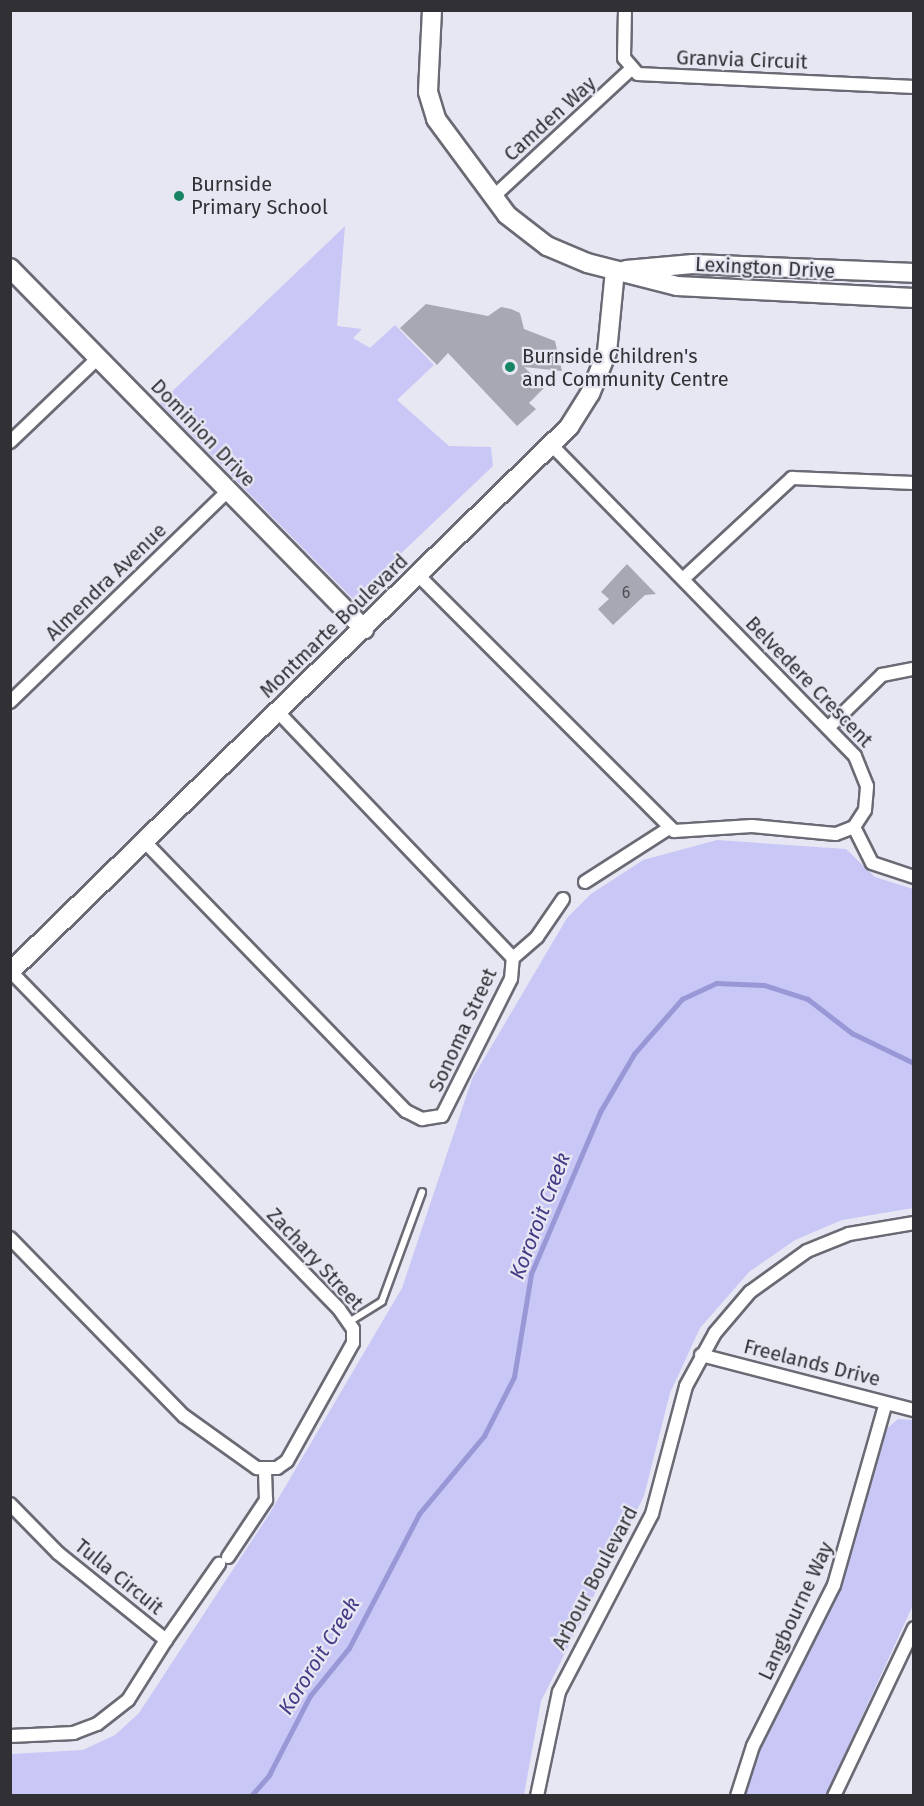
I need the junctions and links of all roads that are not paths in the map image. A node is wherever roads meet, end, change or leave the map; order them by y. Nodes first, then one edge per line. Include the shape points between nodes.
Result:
1 (432, 10) edge
2 (625, 10) edge
3 (631, 69) junction
4 (914, 87) edge
5 (493, 197) junction
6 (10, 268) edge
7 (615, 270) junction
8 (914, 273) edge
9 (914, 298) edge
10 (98, 358) junction
11 (10, 442) edge
12 (552, 445) junction
13 (914, 483) edge
14 (229, 490) junction
15 (418, 575) junction
16 (683, 579) junction
17 (364, 629) junction
18 (914, 669) edge
19 (10, 702) edge
20 (278, 712) junction
21 (828, 728) junction
22 (854, 827) junction
23 (669, 828) junction
24 (145, 842) junction
25 (914, 877) edge
26 (585, 882) dead end
27 (563, 899) dead end
28 (513, 958) junction
29 (11, 972) edge
30 (422, 1192) dead end
31 (914, 1223) edge
32 (10, 1238) edge
33 (349, 1322) junction
34 (701, 1355) junction
35 (886, 1403) junction
36 (914, 1410) edge
37 (265, 1469) junction
38 (10, 1504) edge
39 (914, 1628) edge
40 (166, 1640) junction
41 (10, 1736) edge
42 (537, 1796) edge
43 (737, 1796) edge
44 (834, 1796) edge

1 - 5 street, Lexington Drive via 430,107
2 - 3 street via 624,58
3 - 4 street, Granvia Circuit via 646,76
3 - 5 street, Camden Way
5 - 7 street, Lexington Drive via 517,226 547,246
6 - 10 street, Dominion Drive
7 - 8 street, Lexington Drive via 693,264
7 - 9 street, Lexington Drive via 725,291
7 - 12 street, Montmarte Boulevard via 614,314 600,374 579,412
10 - 11 street
10 - 14 street, Dominion Drive
12 - 15 street, Montmarte Boulevard
12 - 16 street, Belvedere Crescent
13 - 16 street via 792,478
14 - 17 street, Dominion Drive
14 - 19 street, Almendra Avenue
15 - 17 street, Montmarte Boulevard
15 - 23 street
16 - 21 street, Belvedere Crescent
17 - 20 street, Montmarte Boulevard
18 - 21 street via 882,675
20 - 24 street, Montmarte Boulevard
20 - 28 street, Sonoma Street
21 - 22 street, Belvedere Crescent via 865,771 865,810
22 - 23 street via 836,834 752,826 678,832
22 - 25 street via 872,863
23 - 26 street
24 - 28 street, Sonoma Street via 399,1104 422,1119 437,1119 447,1110 462,1068 511,979
24 - 29 street, Montmarte Boulevard
27 - 28 street via 537,937
29 - 33 street, Zachary Street
30 - 33 lane via 382,1301
31 - 34 street, Arbour Boulevard via 838,1238 787,1263 730,1312
32 - 37 street via 184,1416 250,1465
33 - 37 street, Zachary Street via 353,1343 299,1441 283,1465
34 - 35 street, Freelands Drive
34 - 42 street, Arbour Boulevard via 686,1386 652,1514 559,1692
35 - 36 street, Freelands Drive
35 - 43 street, Langbourne Way via 834,1585 753,1746
37 - 40 street via 266,1500
38 - 40 street, Tulla Circuit via 58,1553
39 - 44 street
40 - 41 street, Tulla Circuit via 128,1700 97,1724 74,1733

